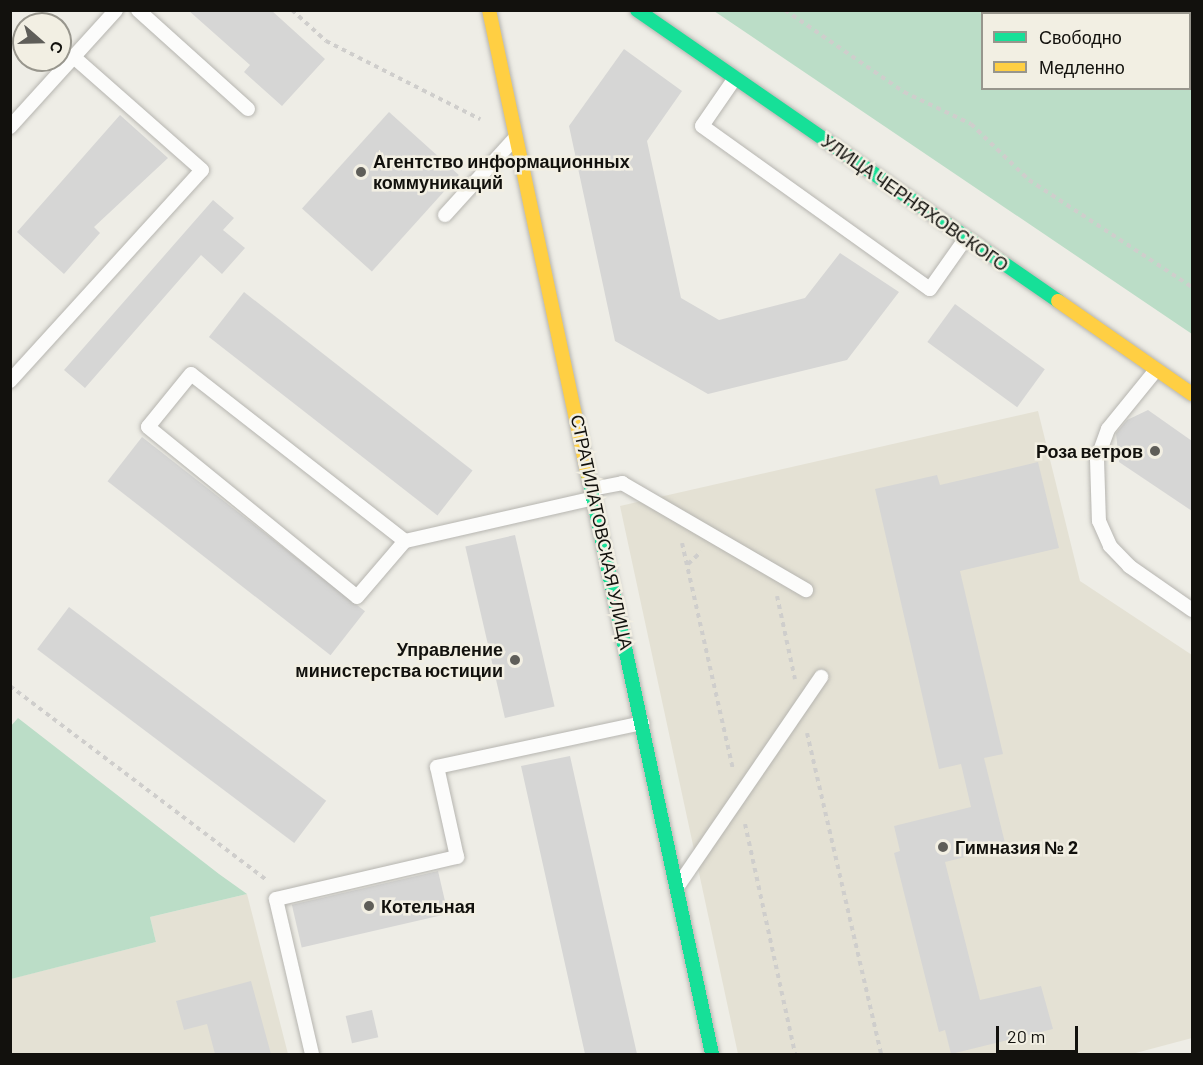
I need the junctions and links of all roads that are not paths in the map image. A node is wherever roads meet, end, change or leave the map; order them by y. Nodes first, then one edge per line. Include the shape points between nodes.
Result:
1 (116, 10) edge
2 (138, 10) edge
3 (489, 10) edge
4 (638, 10) edge
5 (74, 57) junction
6 (735, 78) junction
7 (248, 109) dead end
8 (10, 126) edge
9 (517, 137) junction
10 (445, 215) dead end
11 (966, 238) junction
12 (1157, 369) junction
13 (10, 381) edge
14 (1192, 394) edge
15 (593, 494) junction
16 (405, 541) junction
17 (806, 590) dead end
18 (1192, 610) edge
19 (821, 677) dead end
20 (642, 723) junction
21 (677, 887) junction
22 (312, 1054) edge
23 (712, 1054) edge

1 - 5 lane
2 - 7 lane
3 - 9 street, СТРАТИЛАТОВСКАЯ УЛИЦА
4 - 6 street, УЛИЦА ЧЕРНЯХОВСКОГО
5 - 8 lane
5 - 13 lane via 202,170
6 - 11 street, УЛИЦА ЧЕРНЯХОВСКОГО
6 - 11 lane via 702,126 930,289
9 - 10 lane
9 - 15 street, СТРАТИЛАТОВСКАЯ УЛИЦА
11 - 12 street, УЛИЦА ЧЕРНЯХОВСКОГО
12 - 14 street, УЛИЦА ЧЕРНЯХОВСКОГО
12 - 18 lane via 1108,429 1097,459 1099,521 1110,546 1129,566
15 - 16 lane
15 - 17 lane via 622,483
15 - 20 street, СТРАТИЛАТОВСКАЯ УЛИЦА
16 - 16 lane via 357,597 147,427 191,374
19 - 21 lane
20 - 21 street, СТРАТИЛАТОВСКАЯ УЛИЦА
20 - 22 lane via 437,767 457,857 276,899
21 - 23 street, СТРАТИЛАТОВСКАЯ УЛИЦА

